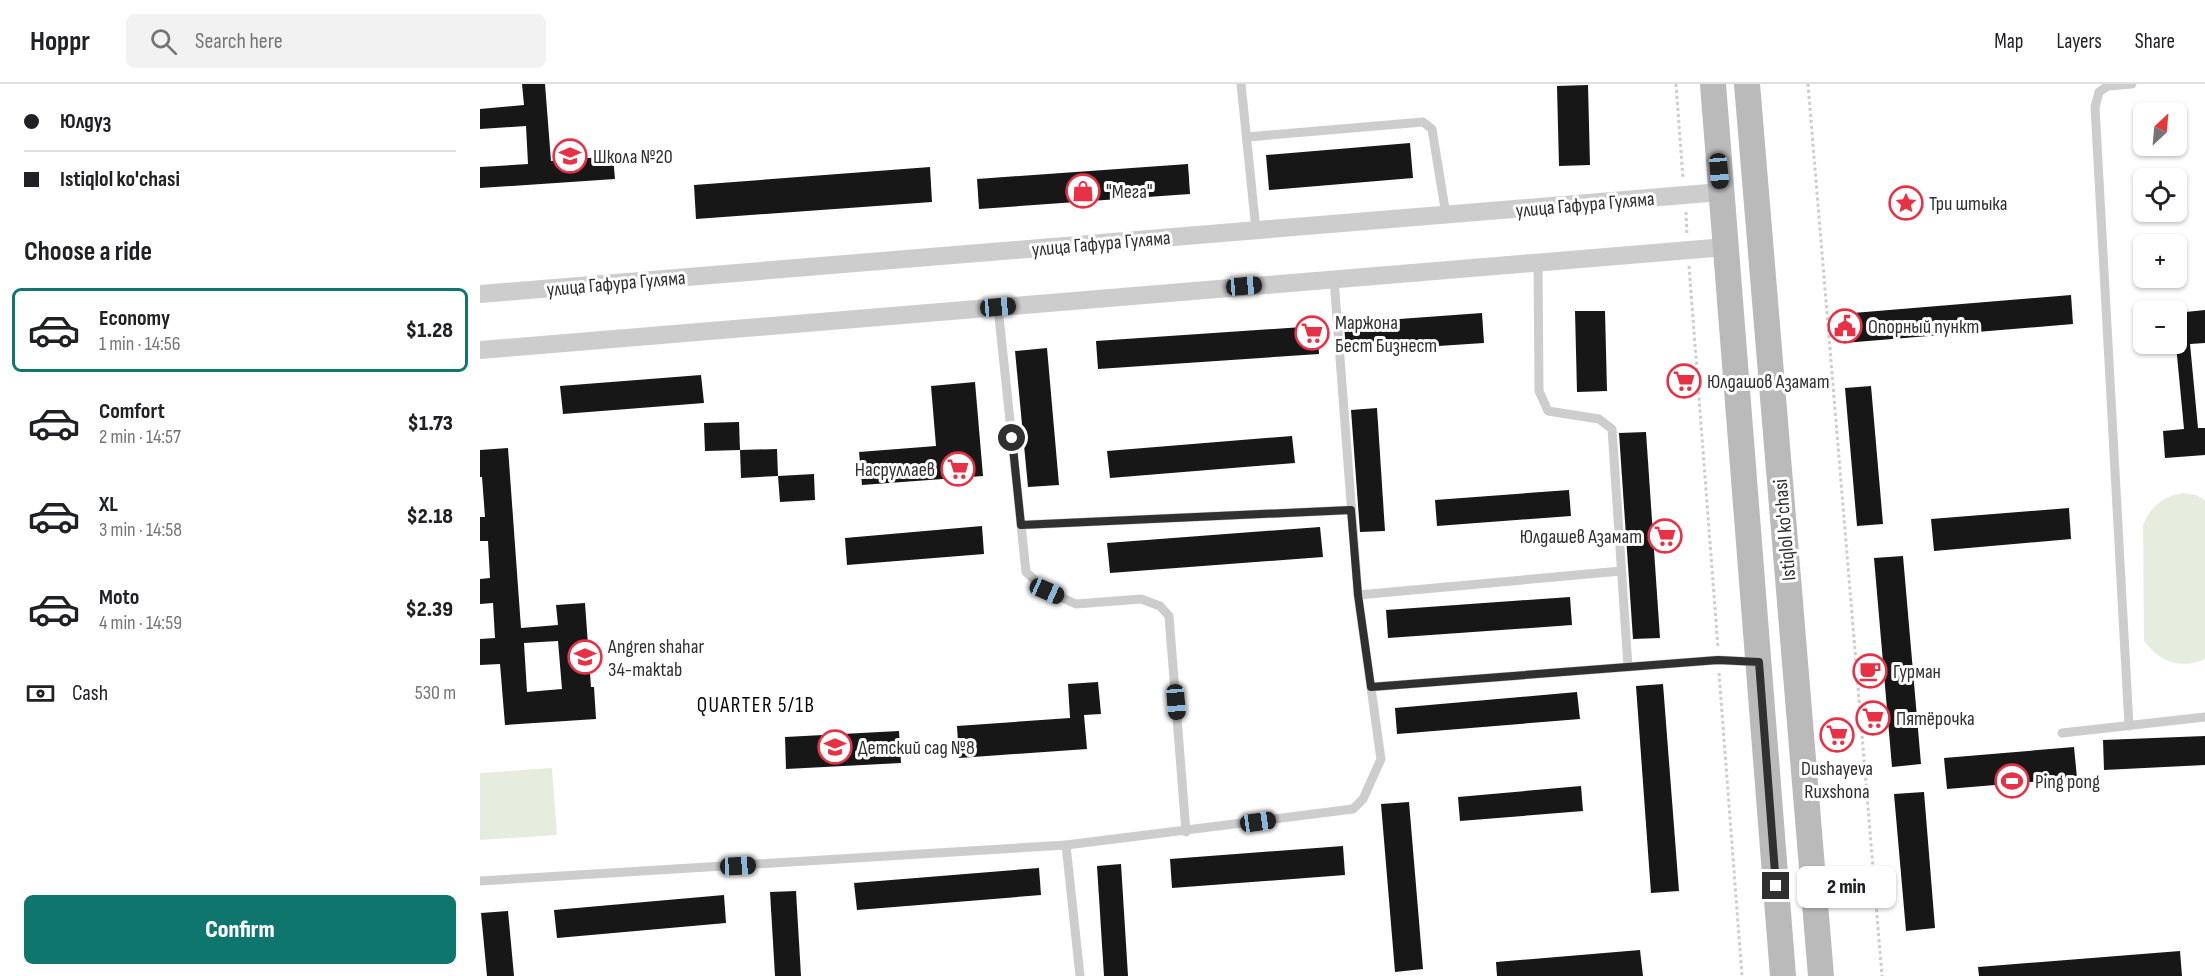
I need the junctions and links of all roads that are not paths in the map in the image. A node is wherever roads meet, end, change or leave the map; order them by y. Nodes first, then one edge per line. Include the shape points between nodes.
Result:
1 (1241, 84) edge
2 (1713, 84) edge
3 (1747, 84) edge
4 (2132, 84) edge
5 (2108, 85) edge
6 (1247, 137) junction
7 (1721, 192) junction
8 (1446, 215) junction
9 (1256, 230) junction
10 (1725, 247) junction
11 (1538, 262) junction
12 (1334, 279) junction
13 (480, 294) edge
14 (998, 307) junction
15 (1768, 342) junction
16 (1734, 343) junction
17 (480, 350) edge
18 (1351, 510) junction
19 (1021, 525) junction
20 (1621, 571) junction
21 (1358, 595) junction
22 (1759, 662) junction
23 (1628, 667) junction
24 (1371, 687) junction
25 (2205, 717) edge
26 (2129, 726) junction
27 (2062, 734) dead end
28 (1186, 832) junction
29 (1066, 846) junction
30 (480, 881) edge
31 (1080, 976) edge
32 (1783, 976) edge
33 (1821, 976) edge

1 - 6 lane
2 - 7 main road, Istiqlol ko'chasi
3 - 15 main road, Istiqlol ko'chasi
4 - 5 lane
5 - 26 lane via 2099,92 2095,108
6 - 8 lane via 1423,122 1431,129
6 - 9 lane
7 - 8 street, улица Гафура Гуляма
7 - 10 main road, Istiqlol ko'chasi
8 - 9 street, улица Гафура Гуляма
9 - 13 street, улица Гафура Гуляма
10 - 11 street
10 - 16 main road, Istiqlol ko'chasi
11 - 12 street
11 - 20 lane via 1539,391 1548,411 1599,419 1612,429
12 - 14 street
12 - 18 lane
14 - 17 street
14 - 19 lane
15 - 16 main road
15 - 33 main road, Istiqlol ko'chasi
16 - 22 main road, Istiqlol ko'chasi
18 - 19 lane
18 - 21 lane
19 - 28 lane via 1026,572 1047,591 1076,604 1141,599 1160,606 1169,616
20 - 21 lane
20 - 23 lane
21 - 24 lane
22 - 23 lane via 1718,660
22 - 32 main road, Istiqlol ko'chasi
23 - 24 lane
24 - 28 lane via 1382,759 1363,799 1353,809
25 - 26 lane
26 - 27 lane
28 - 29 lane
29 - 30 lane
29 - 31 lane

